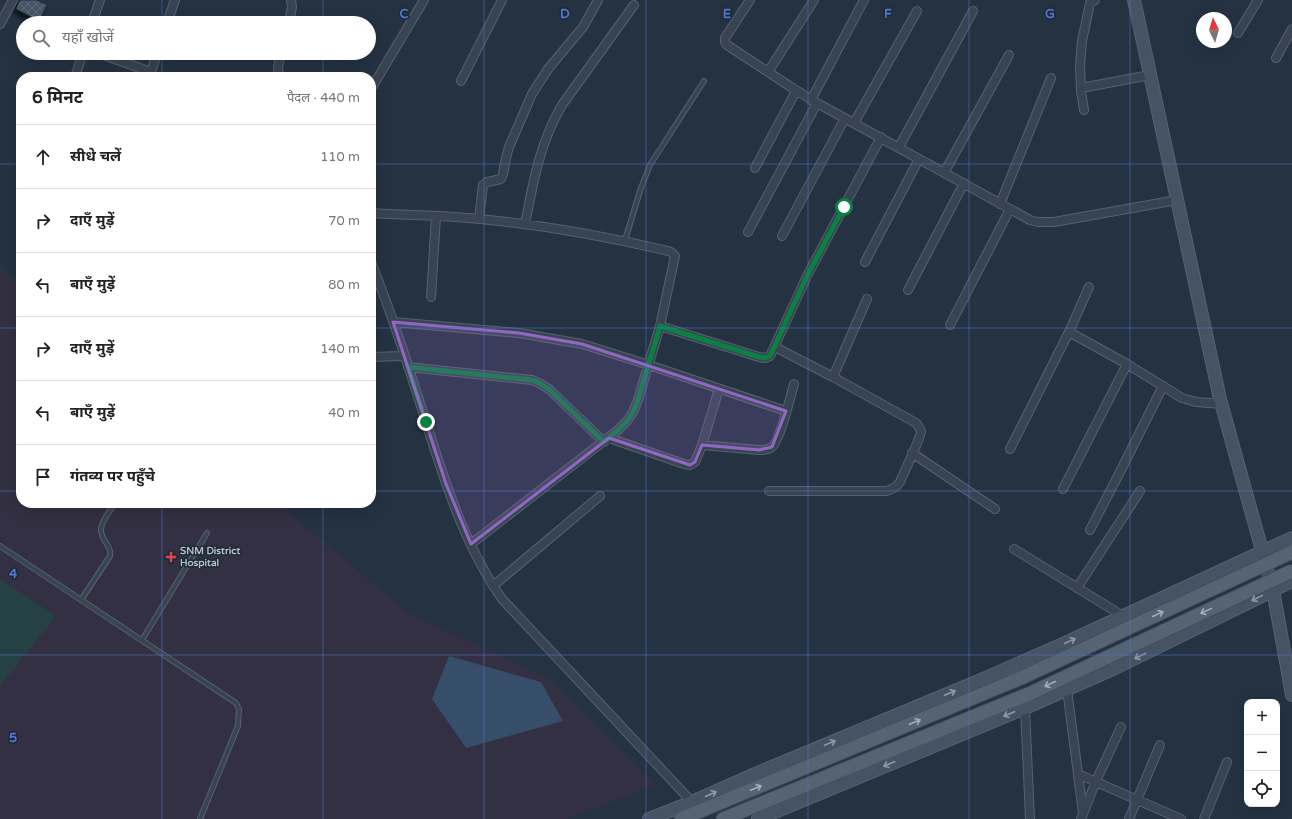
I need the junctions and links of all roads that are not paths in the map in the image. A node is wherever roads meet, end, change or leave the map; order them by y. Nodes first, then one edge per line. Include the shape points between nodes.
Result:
1 (13, 0) edge
2 (100, 0) edge
3 (175, 0) edge
4 (424, 0) edge
5 (502, 0) edge
6 (598, 0) edge
7 (750, 0) edge
8 (814, 0) edge
9 (864, 0) edge
10 (1095, 0) edge
11 (1134, 0) edge
12 (1258, 0) edge
13 (294, 2) edge
14 (634, 6) dead end
15 (917, 11) dead end
16 (973, 11) dead end
17 (94, 16) edge
18 (169, 16) edge
19 (291, 16) edge
20 (0, 24) edge
21 (1292, 29) edge
22 (1238, 33) dead end
23 (1009, 55) dead end
24 (1276, 58) dead end
25 (81, 60) edge
26 (115, 60) edge
27 (155, 60) edge
28 (280, 60) edge
29 (77, 72) edge
30 (143, 72) edge
31 (151, 72) edge
32 (278, 72) edge
33 (768, 72) junction
34 (1150, 75) junction
35 (1051, 78) dead end
36 (376, 81) edge
37 (461, 81) dead end
38 (704, 81) dead end
39 (1081, 88) junction
40 (796, 91) junction
41 (814, 101) junction
42 (1084, 110) dead end
43 (845, 118) junction
44 (854, 123) junction
45 (881, 137) junction
46 (899, 147) junction
47 (919, 159) junction
48 (755, 168) dead end
49 (944, 173) junction
50 (964, 183) junction
51 (1177, 200) junction
52 (1000, 204) junction
53 (1010, 209) junction
54 (376, 213) edge
55 (436, 216) junction
56 (479, 219) junction
57 (525, 224) junction
58 (748, 232) dead end
59 (782, 236) dead end
60 (625, 240) junction
61 (865, 262) dead end
62 (376, 276) edge
63 (1089, 287) dead end
64 (908, 290) dead end
65 (431, 297) dead end
66 (867, 299) dead end
67 (393, 322) junction
68 (950, 325) dead end
69 (660, 326) junction
70 (1069, 332) junction
71 (775, 347) junction
72 (405, 356) junction
73 (376, 357) edge
74 (1127, 364) junction
75 (649, 365) junction
76 (408, 367) junction
77 (833, 377) junction
78 (794, 384) dead end
79 (1163, 386) junction
80 (719, 389) junction
81 (1222, 404) junction
82 (786, 411) junction
83 (606, 440) junction
84 (702, 445) junction
85 (1010, 449) dead end
86 (912, 453) junction
87 (1063, 489) dead end
88 (769, 491) dead end
89 (1140, 491) dead end
90 (600, 496) dead end
91 (112, 508) edge
92 (995, 508) dead end
93 (1090, 530) dead end
94 (207, 533) dead end
95 (1292, 538) edge
96 (471, 544) junction
97 (0, 546) edge
98 (1014, 549) dead end
99 (1262, 551) junction
100 (1292, 552) edge
101 (1292, 571) edge
102 (1292, 581) edge
103 (493, 586) junction
104 (1077, 588) junction
105 (1273, 590) junction
106 (81, 600) junction
107 (1123, 616) junction
108 (142, 640) junction
109 (1067, 689) junction
110 (1292, 695) edge
111 (1025, 708) junction
112 (1121, 727) dead end
113 (1160, 746) dead end
114 (1227, 762) dead end
115 (1078, 774) junction
116 (1096, 782) junction
117 (1137, 800) junction
118 (692, 802) junction
119 (1082, 816) edge
120 (1178, 818) edge
121 (200, 819) edge
122 (649, 819) edge
123 (682, 819) edge
124 (723, 819) edge
125 (758, 819) edge
126 (1030, 819) edge
127 (1129, 819) edge
128 (1204, 819) edge

1 - 20 street
2 - 17 street
3 - 18 street
4 - 36 street
5 - 37 street
6 - 56 street via 581,31 557,56 532,94 509,147 501,179 483,185
7 - 33 street via 727,34 725,42
8 - 33 street
9 - 41 street
10 - 39 street via 1090,3 1082,41
11 - 34 main road
12 - 22 street
13 - 19 street
14 - 57 street via 555,117 541,151
15 - 44 street
16 - 46 street
21 - 24 street
23 - 49 street
25 - 29 street
26 - 30 street
27 - 31 street
28 - 32 street
33 - 40 street
34 - 39 street
34 - 51 main road
35 - 52 street
38 - 60 lane via 650,165
39 - 42 street
40 - 41 street
40 - 48 street
41 - 43 street
41 - 58 street
43 - 44 street
43 - 59 street
44 - 45 street
45 - 46 street
45 - 71 street via 807,276
46 - 47 street
47 - 49 street
47 - 61 street
49 - 50 street
50 - 52 street
50 - 64 street
51 - 53 street via 1045,223 1030,220
51 - 81 main road
52 - 53 street
53 - 68 street
54 - 55 street
55 - 56 street
55 - 65 street
56 - 57 street
57 - 60 street
60 - 69 street via 671,252 675,256
62 - 67 street
63 - 70 street
66 - 77 street
67 - 72 street
67 - 75 street via 548,337 582,344
69 - 71 street via 759,357 770,356
69 - 75 street
70 - 74 street
70 - 85 street
71 - 77 street
72 - 73 street
72 - 76 street
74 - 79 street
74 - 87 street
75 - 80 street
75 - 83 street via 633,412
76 - 83 street via 532,380 550,390
76 - 96 street via 446,484
77 - 86 street via 916,423 921,430
78 - 82 street
79 - 81 street via 1182,398
79 - 93 street
80 - 82 street
80 - 84 street
81 - 99 main road
82 - 84 street via 772,447 759,450
83 - 84 street via 690,465 695,462
83 - 96 street
86 - 88 street via 900,482 886,491
86 - 92 street
89 - 104 street
90 - 103 street
91 - 106 lane via 102,523 101,530 111,551 110,556
94 - 108 lane
95 - 99 main road
96 - 103 street
97 - 106 lane
98 - 104 street
99 - 105 main road
99 - 107 main road
123 -> 100 main road, bridge via 1021,678
101 -> 124 main road, bridge via 1031,693
102 - 105 main road
103 - 118 street
104 - 107 street
105 -> 109 main road
105 - 110 main road
106 - 108 lane
118 -> 107 main road via 996,674
108 - 121 lane via 236,702 239,709 238,726
109 - 111 main road
109 - 115 street
111 -> 125 main road
111 - 126 street
112 - 116 street
113 - 117 street
114 - 128 street
115 - 116 street
115 - 119 street
116 - 117 street
116 - 119 street
117 - 120 street
117 - 127 street
118 - 122 main road

